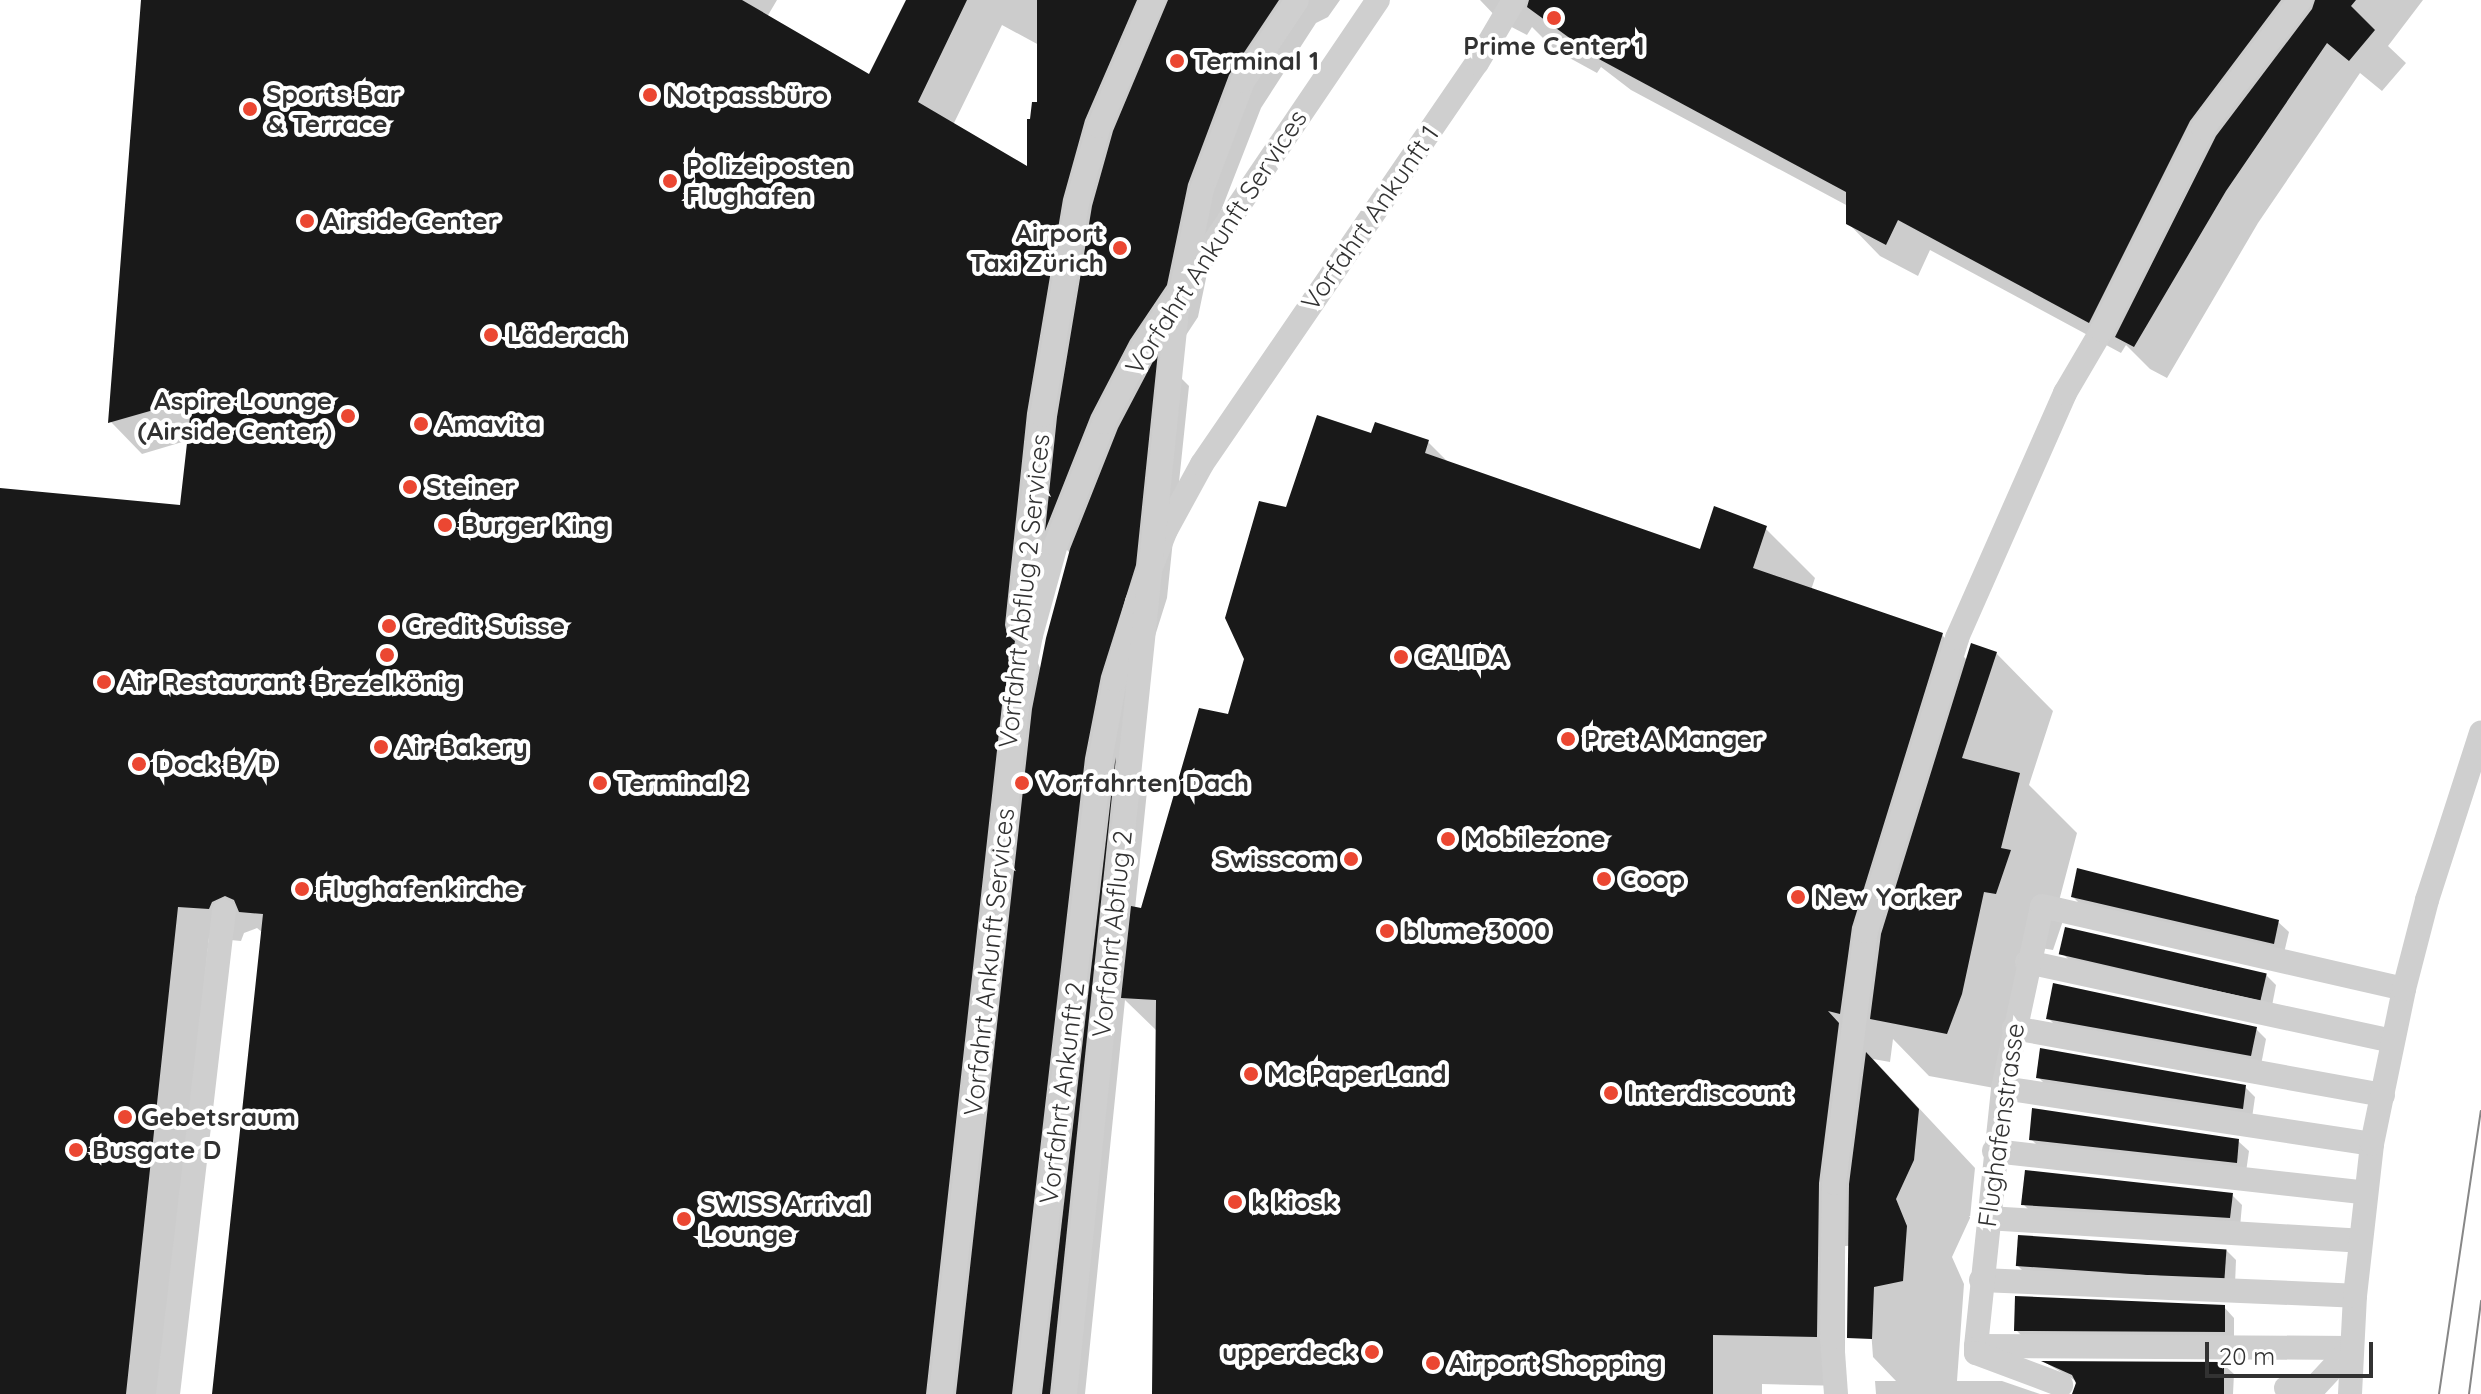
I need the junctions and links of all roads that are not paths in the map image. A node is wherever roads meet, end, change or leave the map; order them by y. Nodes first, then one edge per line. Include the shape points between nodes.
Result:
1 (1153, 0) edge
2 (1297, 0) edge
3 (1378, 0) edge
4 (1514, 0) edge
5 (2300, 0) edge
6 (1221, 434) joint
7 (2481, 733) edge
8 (224, 911) dead end
9 (2027, 962) junction
10 (2404, 989) junction
11 (2014, 1028) junction
12 (2393, 1041) junction
13 (2003, 1088) junction
14 (2383, 1095) junction
15 (2372, 1144) junction
16 (1994, 1151) junction
17 (2366, 1193) junction
18 (1987, 1218) junction
19 (2360, 1241) junction
20 (1981, 1280) junction
21 (2355, 1296) junction
22 (1976, 1346) junction
23 (2351, 1348) junction
24 (2061, 1385) dead end
25 (2286, 1388) dead end
26 (168, 1394) edge
27 (940, 1394) edge
28 (1027, 1394) edge
29 (1065, 1394) edge
30 (1836, 1394) edge
31 (2350, 1394) edge

1 - 27 lane, Vorfahrt Abflug 2 Services via 1099,126 1074,218 1042,415
2 - 29 lane, Vorfahrt Abflug 2, bridge via 1243,81 1202,189 1177,311
3 - 27 lane, Vorfahrt Ankunft Services via 1143,347 1104,422 1056,544 1017,707
4 - 6 lane, Vorfahrt Ankunft 1 via 1477,63
5 - 30 lane via 2203,128 2065,393 1957,638 1866,931 1834,1183
6 - 28 lane, Vorfahrt Ankunft 2 via 1150,565 1106,720
7 - 10 lane via 2439,858
8 - 26 lane
9 - 10 lane, Flughafenstrasse via 2042,906
9 - 11 lane, Flughafenstrasse
9 - 12 lane
10 - 12 lane
11 - 13 lane, Flughafenstrasse
11 - 14 lane
12 - 14 lane
13 - 15 lane
13 - 16 lane, Flughafenstrasse
14 - 15 lane
15 - 17 lane
16 - 17 lane
16 - 18 lane, Flughafenstrasse
17 - 19 lane
18 - 19 lane
18 - 20 lane, Flughafenstrasse
19 - 21 lane
20 - 21 lane
20 - 22 lane, Flughafenstrasse
21 - 23 lane
22 - 23 lane
22 - 24 lane via 1976,1353
23 - 25 lane via 2314,1388
23 - 31 lane

